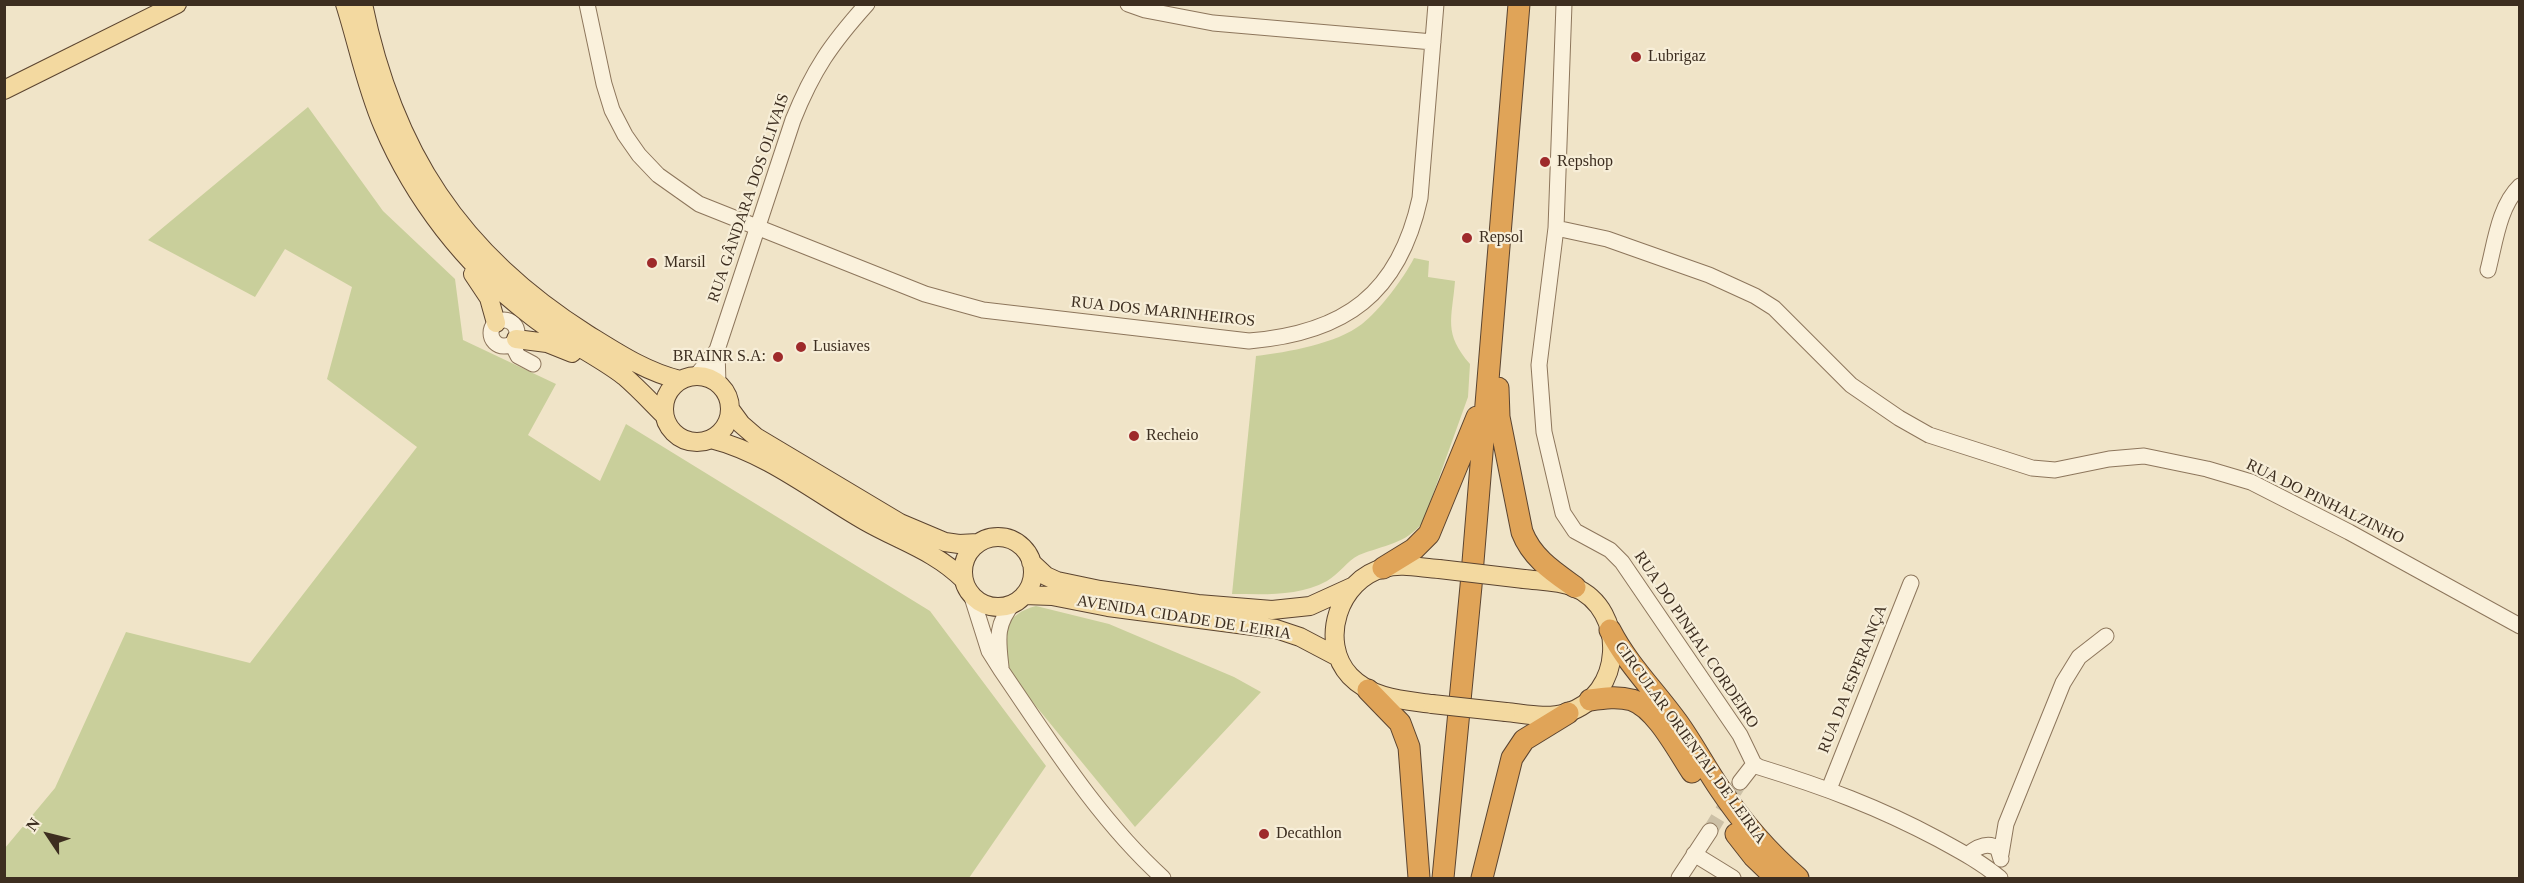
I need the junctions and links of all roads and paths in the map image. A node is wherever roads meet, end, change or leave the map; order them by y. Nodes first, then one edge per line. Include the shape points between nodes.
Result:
1 (177, 4) edge
2 (345, 4) edge
3 (363, 4) edge
4 (587, 4) edge
5 (867, 4) edge
6 (1128, 4) edge
7 (1436, 4) edge
8 (1519, 4) edge
9 (1527, 4) edge
10 (1564, 4) edge
11 (1433, 42) junction
12 (4, 90) edge
13 (2520, 186) edge
14 (1556, 228) junction
15 (758, 229) junction
16 (450, 237) junction
17 (2488, 270) dead end
18 (496, 323) joint
19 (514, 341) junction
20 (717, 351) junction
21 (1496, 362) junction
22 (533, 364) dead end
23 (610, 367) junction
24 (688, 378) junction
25 (718, 384) junction
26 (1486, 391) junction
27 (730, 409) junction
28 (663, 414) junction
29 (711, 439) junction
30 (978, 543) junction
31 (1031, 562) junction
32 (1383, 568) junction
33 (1911, 583) dead end
34 (1354, 586) junction
35 (968, 587) junction
36 (1575, 587) junction
37 (1019, 599) junction
38 (2520, 626) edge
39 (1610, 630) junction
40 (2106, 636) dead end
41 (1338, 657) junction
42 (1001, 670) junction
43 (1368, 690) junction
44 (1590, 700) junction
45 (1568, 713) junction
46 (1754, 764) junction
47 (1740, 782) tunnel mouth
48 (1829, 789) junction
49 (2006, 824) junction
50 (1710, 831) tunnel mouth
51 (1985, 845) junction
52 (1694, 854) junction
53 (2001, 854) junction
54 (1967, 855) junction
55 (1999, 878) edge
56 (1163, 879) edge
57 (1419, 879) edge
58 (1443, 879) edge
59 (1452, 879) edge
60 (1482, 879) edge
61 (1679, 879) edge
62 (1733, 879) edge
63 (1776, 879) edge
64 (1798, 879) edge

1 - 12 main road
2 - 16 main road via 383,126 405,171
3 - 24 main road via 383,81 404,134 433,187 467,233 520,287 559,316 644,368
4 - 15 street, RUA DOS MARINHEIROS via 612,110 639,155 658,175 699,204
5 - 15 street, RUA GÂNDARA DOS OLIVAIS via 820,61 806,86
6 - 11 street via 1213,22
7 - 11 street, RUA DOS MARINHEIROS
8 - 26 highway
9 - 21 highway
10 - 14 street, RUA DO PINHAL CORDEIRO
11 - 15 street, RUA DOS MARINHEIROS via 1420,198 1414,226 1402,253 1378,289 1362,303 1328,324 1293,335 1249,341 983,310 925,294
13 - 17 street via 2511,194
14 - 38 street, RUA DO PINHALZINHO via 1607,238 1755,296 1774,308 1851,385 1929,435 2032,468 2055,470 2144,456 2251,482
14 - 46 street, RUA DO PINHAL CORDEIRO via 1539,365 1544,432 1563,513 1575,531 1610,550 1622,562 1740,735
15 - 20 street, RUA GÂNDARA DOS OLIVAIS
16 - 18 main road via 489,298
16 - 23 main road via 517,305
18 - 19 street via 512,323 517,330
19 - 22 street via 518,356
19 - 23 main road via 547,344
20 - 24 street, RUA GÂNDARA DOS OLIVAIS
20 - 25 street, RUA GÂNDARA DOS OLIVAIS
21 - 36 highway via 1499,417 1522,532 1540,561
21 - 59 highway
23 - 28 main road
24 - 25 main road via 707,378
24 - 28 main road via 669,391
25 - 27 main road
26 - 32 highway via 1429,534 1414,549
26 - 58 highway
27 - 29 main road via 727,423
27 - 30 main road via 756,437 891,518 945,542
28 - 29 main road via 673,433 682,439
29 - 35 main road via 745,450 866,522 932,554
30 - 31 main road via 993,538 1009,539 1023,548
30 - 35 main road via 965,560
31 - 34 main road, AVENIDA CIDADE DE LEIRIA via 1057,581 1100,590 1177,602 1272,610 1310,606
31 - 37 main road via 1031,583
32 - 34 main road, AVENIDA CIDADE DE LEIRIA
32 - 36 main road, bridge via 1404,566
33 - 48 street, RUA DA ESPERANÇA
34 - 41 main road via 1335,622
35 - 37 main road via 980,602 990,606
35 - 42 street via 989,651
36 - 39 main road via 1600,610
37 - 41 main road, AVENIDA CIDADE DE LEIRIA via 1052,596 1108,608 1276,629
37 - 42 street via 1006,612 999,627
39 - 44 main road via 1611,665 1604,684
39 - 64 highway, CIRCULAR ORIENTAL DE LEIRIA via 1745,823
40 - 49 street via 2079,657 2064,683
41 - 43 main road via 1351,677
42 - 56 street via 1099,810
43 - 45 main road, bridge via 1432,704 1544,716
43 - 57 highway via 1400,723 1409,747
44 - 45 main road
44 - 63 highway, CIRCULAR ORIENTAL DE LEIRIA via 1629,699 1647,710 1730,827
45 - 60 highway via 1529,736 1512,758
46 - 47 street
46 - 48 street
48 - 54 street via 1904,821
49 - 51 street
49 - 53 street
50 - 52 street
51 - 53 street via 1995,846
51 - 54 street
52 - 61 street
52 - 62 street
53 - 55 street
54 - 55 street

